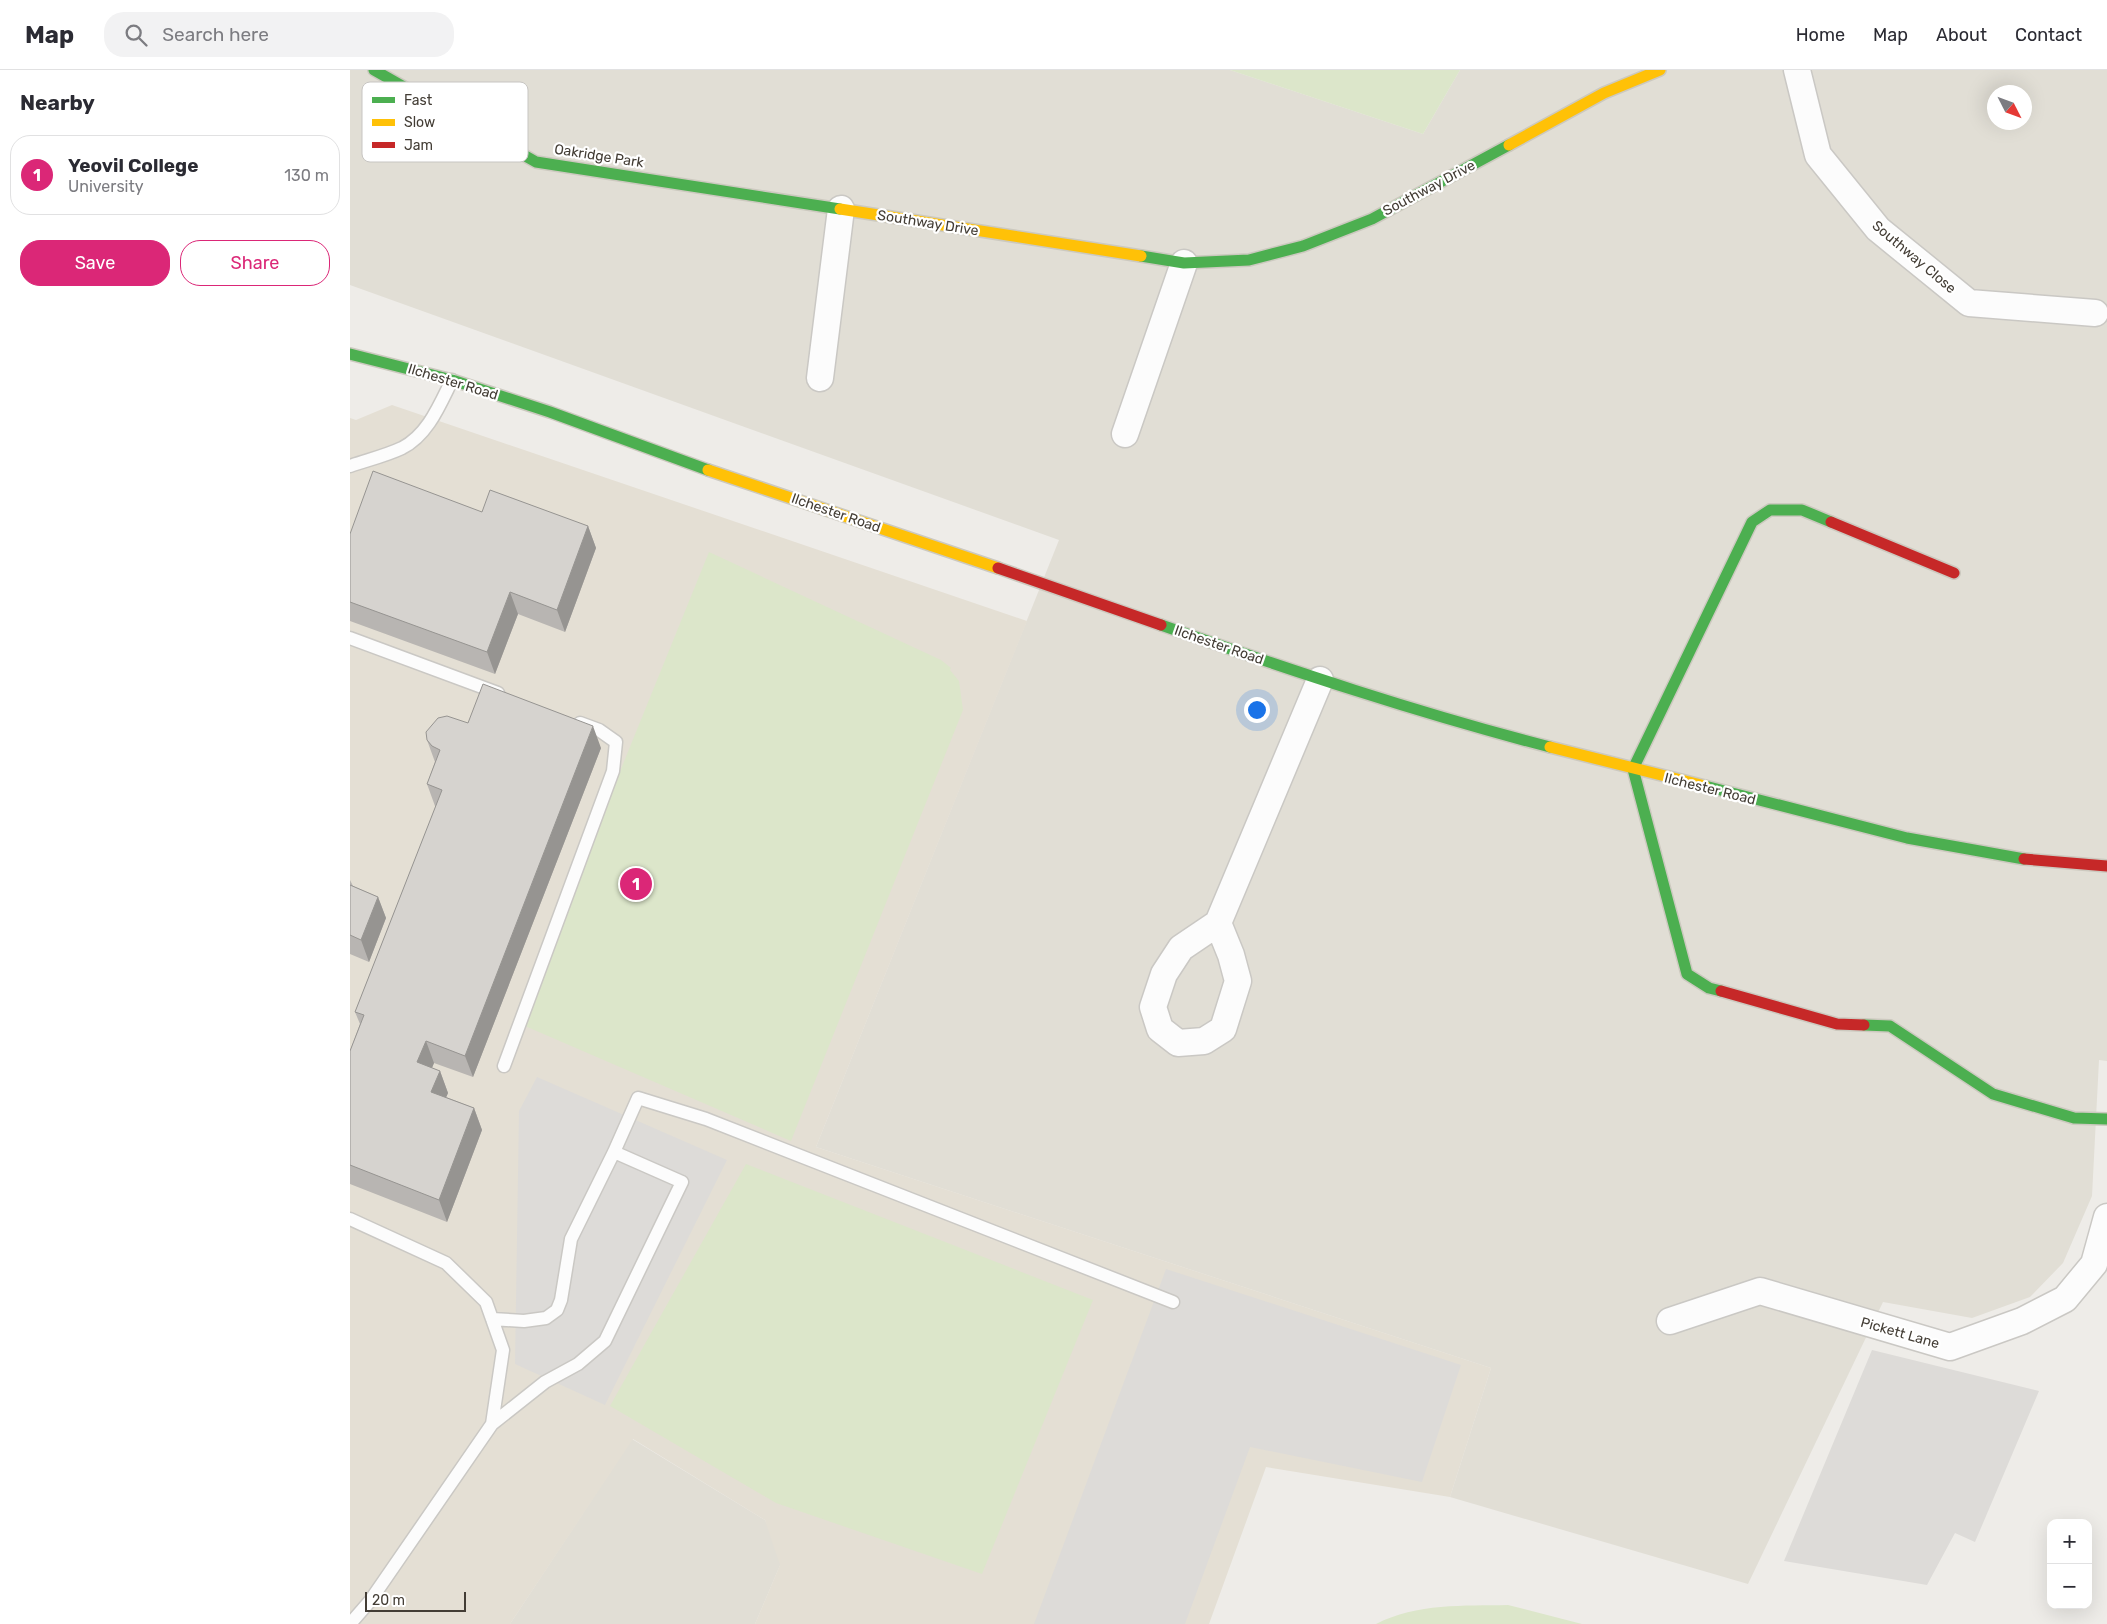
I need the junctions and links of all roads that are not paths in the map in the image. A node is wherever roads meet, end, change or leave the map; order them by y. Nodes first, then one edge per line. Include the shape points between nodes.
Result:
1 (374, 70) edge
2 (1660, 70) edge
3 (1797, 70) edge
4 (395, 82) edge
5 (528, 157) edge
6 (840, 210) junction
7 (1184, 263) junction
8 (2095, 313) dead end
9 (350, 354) edge
10 (820, 378) dead end
11 (452, 380) junction
12 (1125, 434) dead end
13 (350, 466) edge
14 (1954, 573) dead end
15 (350, 638) edge
16 (1320, 680) junction
17 (507, 696) edge
18 (572, 720) edge
19 (1633, 769) junction
20 (2107, 866) edge
21 (1218, 923) dead end
22 (504, 1066) dead end
23 (2107, 1120) edge
24 (614, 1152) junction
25 (2107, 1217) edge
26 (350, 1219) edge
27 (1173, 1302) dead end
28 (492, 1319) junction
29 (1670, 1321) dead end
30 (492, 1424) junction
31 (350, 1624) edge

1 - 4 main road, Oakridge Park
2 - 7 main road, Southway Drive via 1604,93 1372,219 1304,246 1249,260
3 - 8 street, Southway Close via 1818,155 1878,230 1969,304
5 - 6 main road, Oakridge Park via 536,162
6 - 7 main road, Southway Drive
6 - 10 street
7 - 12 street
9 - 11 main road, Ilchester Road
11 - 13 lane via 426,428 404,448
11 - 16 main road, Ilchester Road
14 - 19 main road via 1802,510 1770,510 1752,522
15 - 17 lane
16 - 19 main road, Ilchester Road via 1461,724
16 - 21 street
18 - 22 lane via 600,730 616,742 613,771
19 - 20 main road, Ilchester Road via 1845,824 1961,850
19 - 23 main road via 1687,974 1709,988 1837,1024 1890,1026 1993,1094 2074,1118
24 - 27 lane via 638,1098 715,1123
24 - 28 lane via 571,1239 562,1300 557,1310 546,1318 524,1321
24 - 30 lane via 682,1182 605,1341 578,1364 546,1382
25 - 29 street, Pickett Lane via 2094,1264 2065,1299 2022,1321 1950,1348 1760,1291
26 - 28 lane via 446,1262 486,1302
28 - 30 lane via 503,1350
30 - 31 lane via 370,1601

